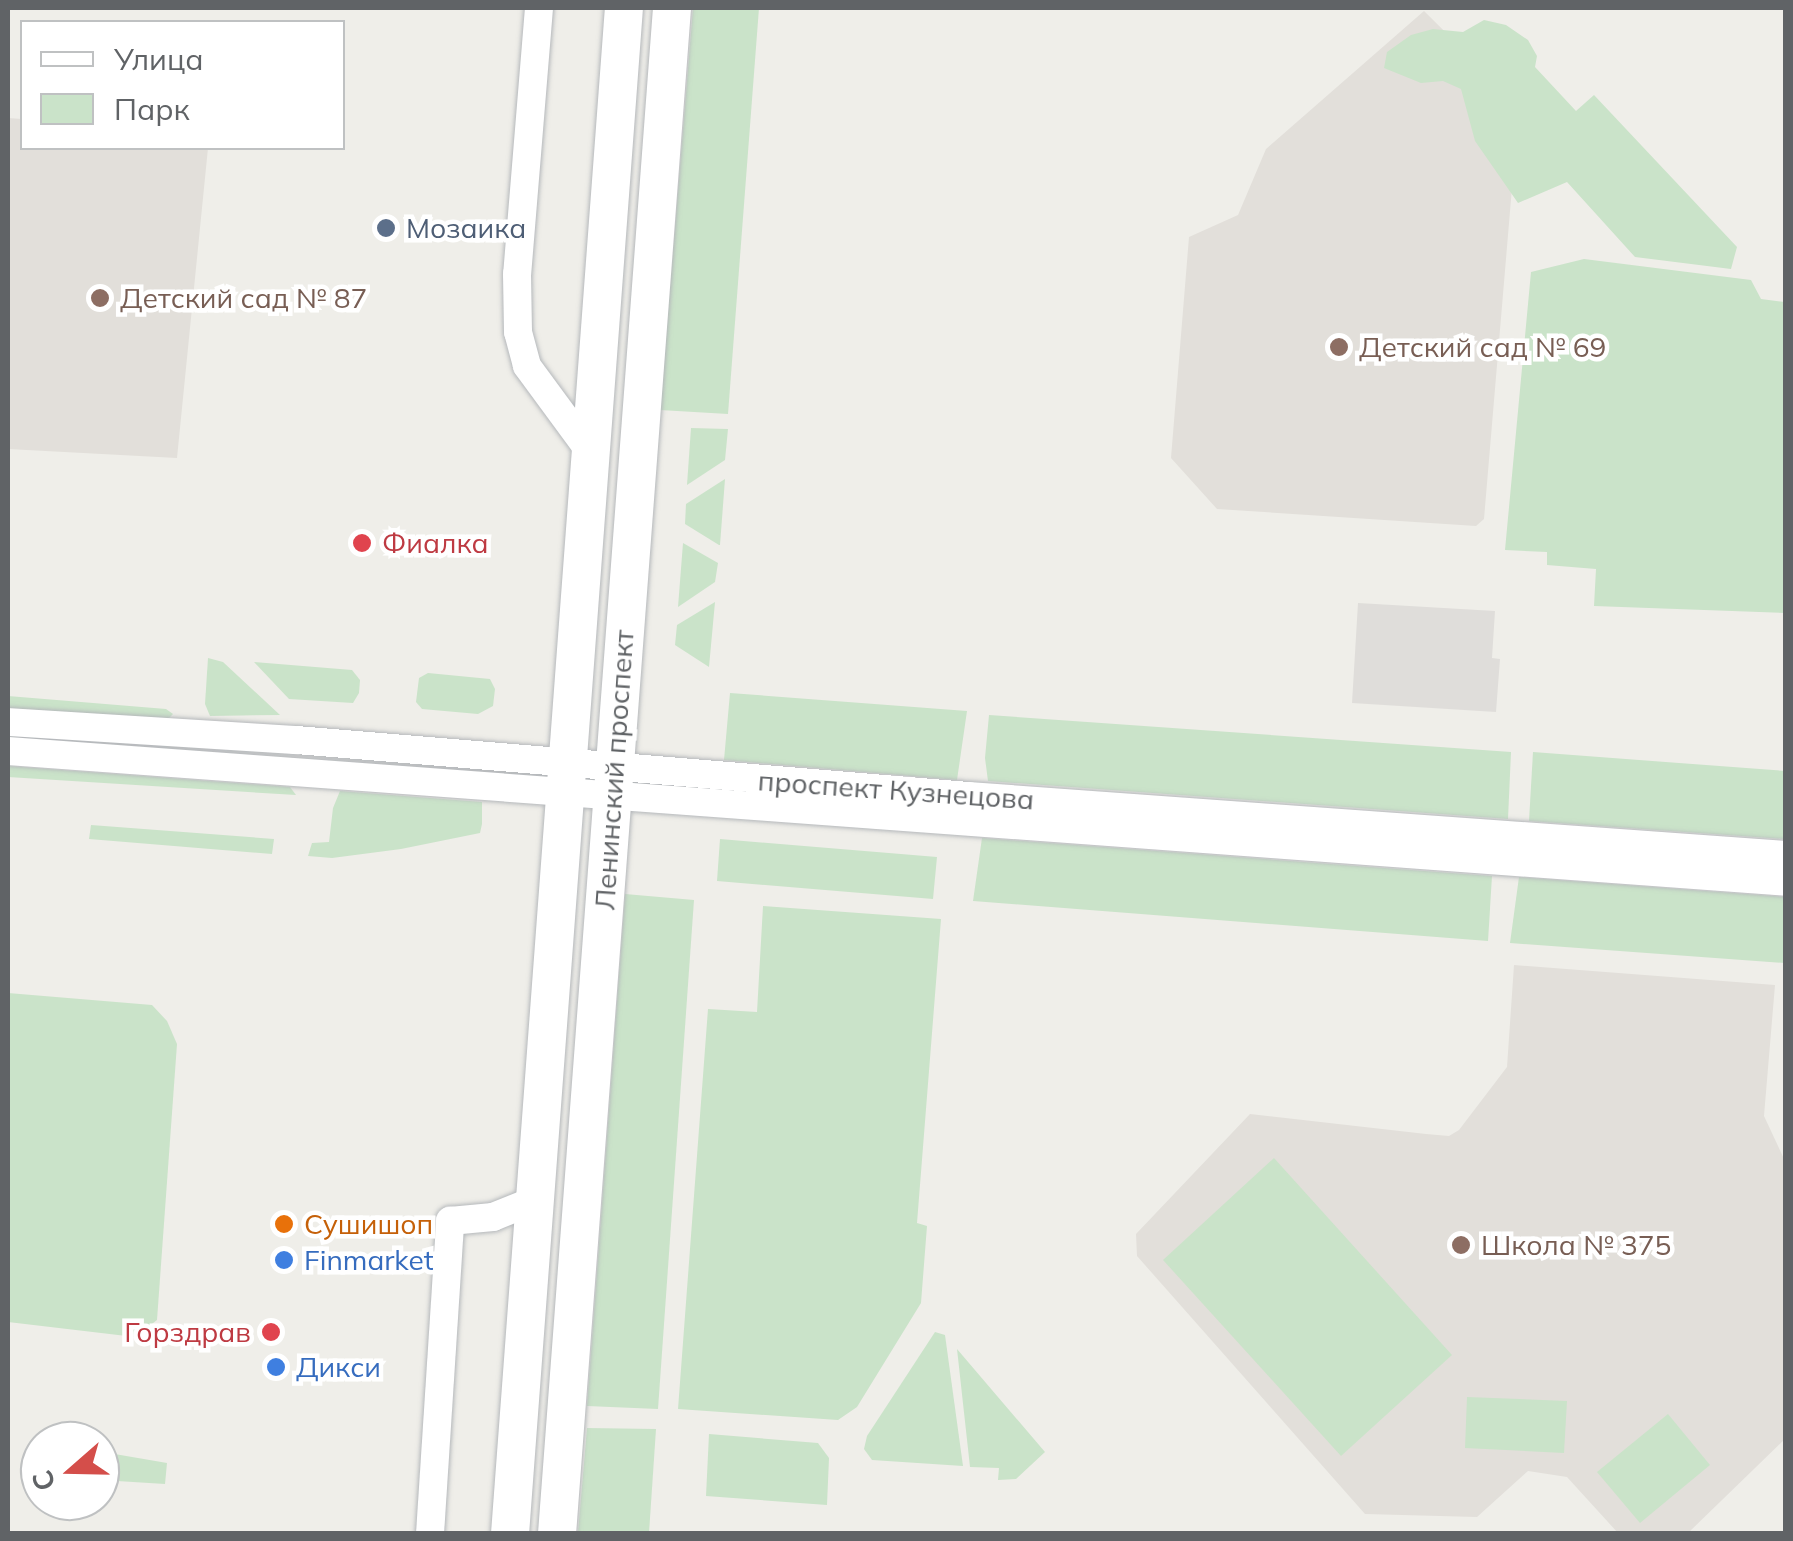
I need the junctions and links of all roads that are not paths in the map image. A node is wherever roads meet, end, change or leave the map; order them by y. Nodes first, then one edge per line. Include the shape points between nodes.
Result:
1 (539, 8) edge
2 (624, 8) edge
3 (672, 8) edge
4 (590, 453) junction
5 (8, 722) edge
6 (8, 751) edge
7 (566, 778) junction
8 (614, 781) junction
9 (1786, 854) edge
10 (1786, 882) edge
11 (535, 1200) junction
12 (430, 1534) edge
13 (510, 1534) edge
14 (557, 1534) edge

1 - 4 street via 518,332 528,366
2 - 4 main road, Ленинский проспект
3 - 8 main road, Ленинский проспект
4 - 7 main road, Ленинский проспект
5 - 7 street, проспект Кузнецова
6 - 7 street, проспект Кузнецова
7 - 8 street, проспект Кузнецова
7 - 11 main road, Ленинский проспект
8 - 9 street, проспект Кузнецова
8 - 10 street, проспект Кузнецова
8 - 14 main road, Ленинский проспект
11 - 12 street via 492,1218 450,1221
11 - 13 main road, Ленинский проспект

